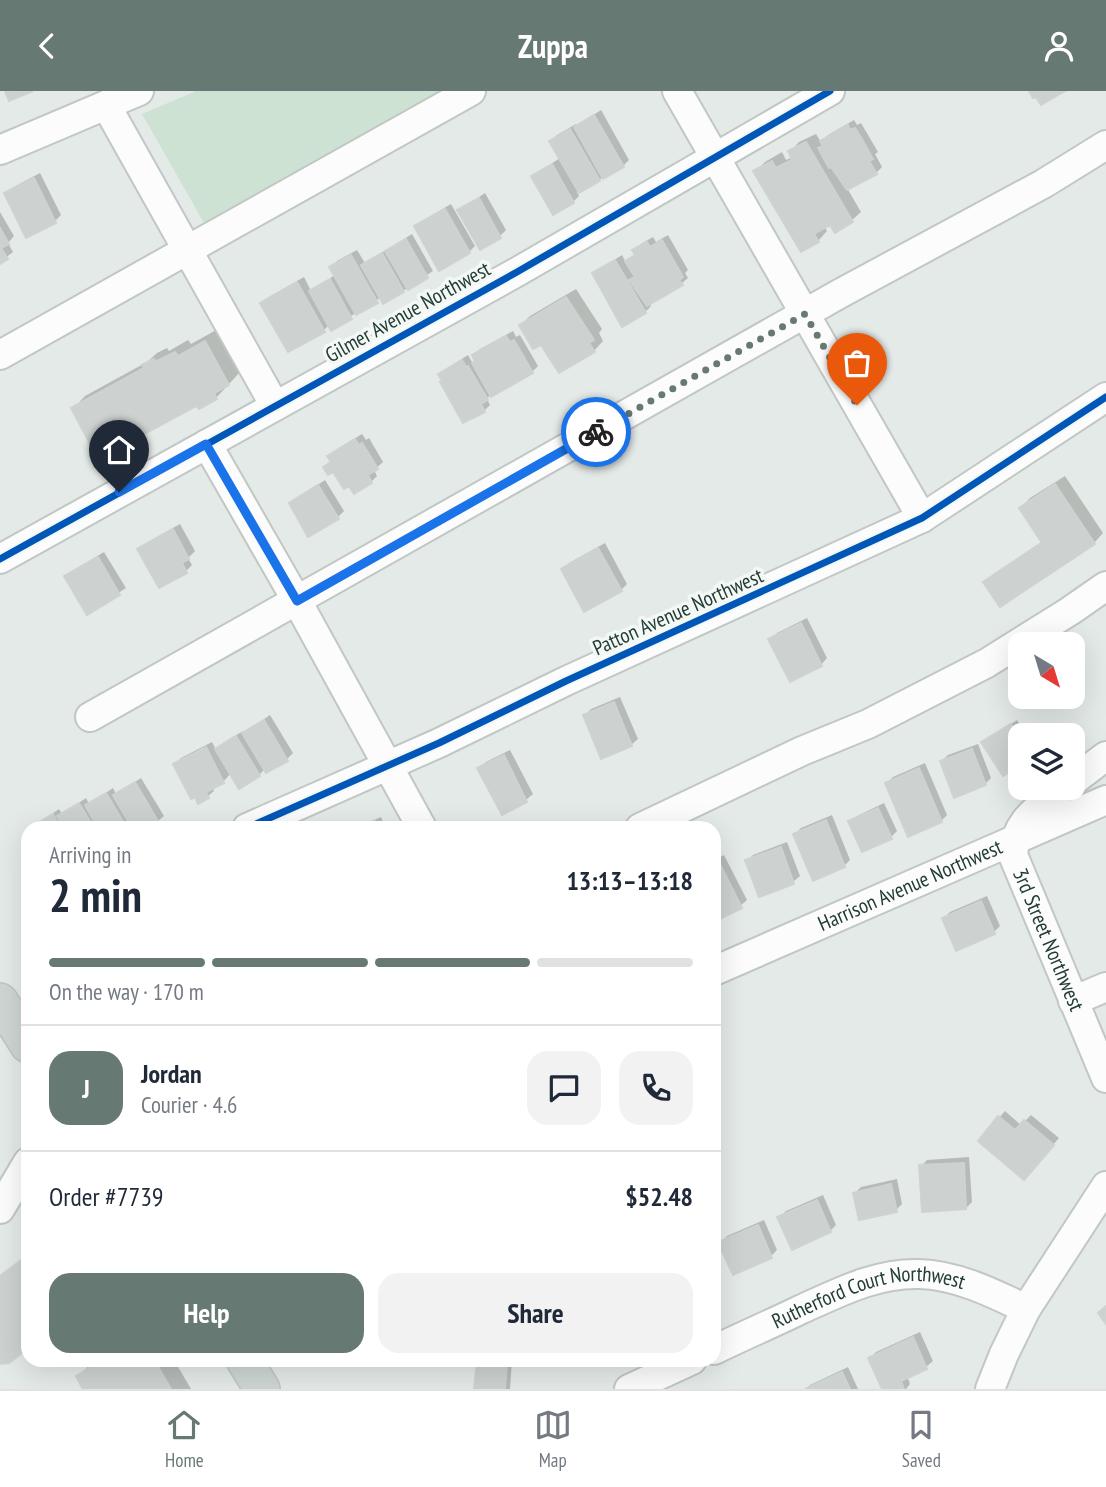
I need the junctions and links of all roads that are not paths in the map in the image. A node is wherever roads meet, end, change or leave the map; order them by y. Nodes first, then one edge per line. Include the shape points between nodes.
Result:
1 (139, 91) edge
2 (471, 91) edge
3 (677, 91) edge
4 (830, 91) edge
5 (106, 105) junction
6 (1106, 145) edge
7 (0, 150) edge
8 (715, 156) junction
9 (188, 249) junction
10 (805, 314) junction
11 (0, 355) edge
12 (1106, 397) edge
13 (275, 406) junction
14 (206, 444) junction
15 (922, 518) junction
16 (0, 559) edge
17 (1106, 586) edge
18 (297, 601) junction
19 (90, 717) dead end
20 (1106, 756) edge
21 (388, 765) junction
22 (1085, 772) edge
23 (1049, 800) edge
24 (1106, 800) edge
25 (263, 821) edge
26 (418, 821) edge
27 (655, 821) edge
28 (1014, 840) junction
29 (721, 968) edge
30 (1106, 987) edge
31 (0, 1001) edge
32 (1073, 1001) junction
33 (21, 1034) edge
34 (1106, 1078) edge
35 (21, 1174) edge
36 (1106, 1187) edge
37 (0, 1209) edge
38 (1026, 1309) junction
39 (721, 1347) edge
40 (248, 1367) edge
41 (677, 1367) edge
42 (262, 1389) edge
43 (629, 1389) edge
44 (990, 1389) edge

1 - 5 street
2 - 9 street
3 - 8 street
4 - 8 street, Gilmer Avenue Northwest
5 - 7 street
5 - 9 street
6 - 10 street
8 - 10 street
8 - 13 street, Gilmer Avenue Northwest
9 - 11 street
9 - 13 street
10 - 15 street
10 - 18 street
12 - 15 street, Patton Avenue Northwest
13 - 14 street, Gilmer Avenue Northwest
14 - 16 street, Gilmer Avenue Northwest
14 - 18 street
15 - 21 street, Patton Avenue Northwest
17 - 27 street via 987,663 868,724
18 - 19 street
18 - 21 street
20 - 22 street
21 - 25 street, Patton Avenue Northwest
21 - 26 street
23 - 28 street via 1023,822
24 - 28 street, Harrison Avenue Northwest
28 - 29 street, Harrison Avenue Northwest
28 - 32 street, 3rd Street Northwest via 1015,865
30 - 32 street
31 - 33 main road
32 - 34 street, 3rd Street Northwest
35 - 37 street
36 - 38 street
38 - 39 street, Rutherford Court Northwest via 951,1278 888,1276 857,1284
38 - 44 street
40 - 42 main road
41 - 43 street

